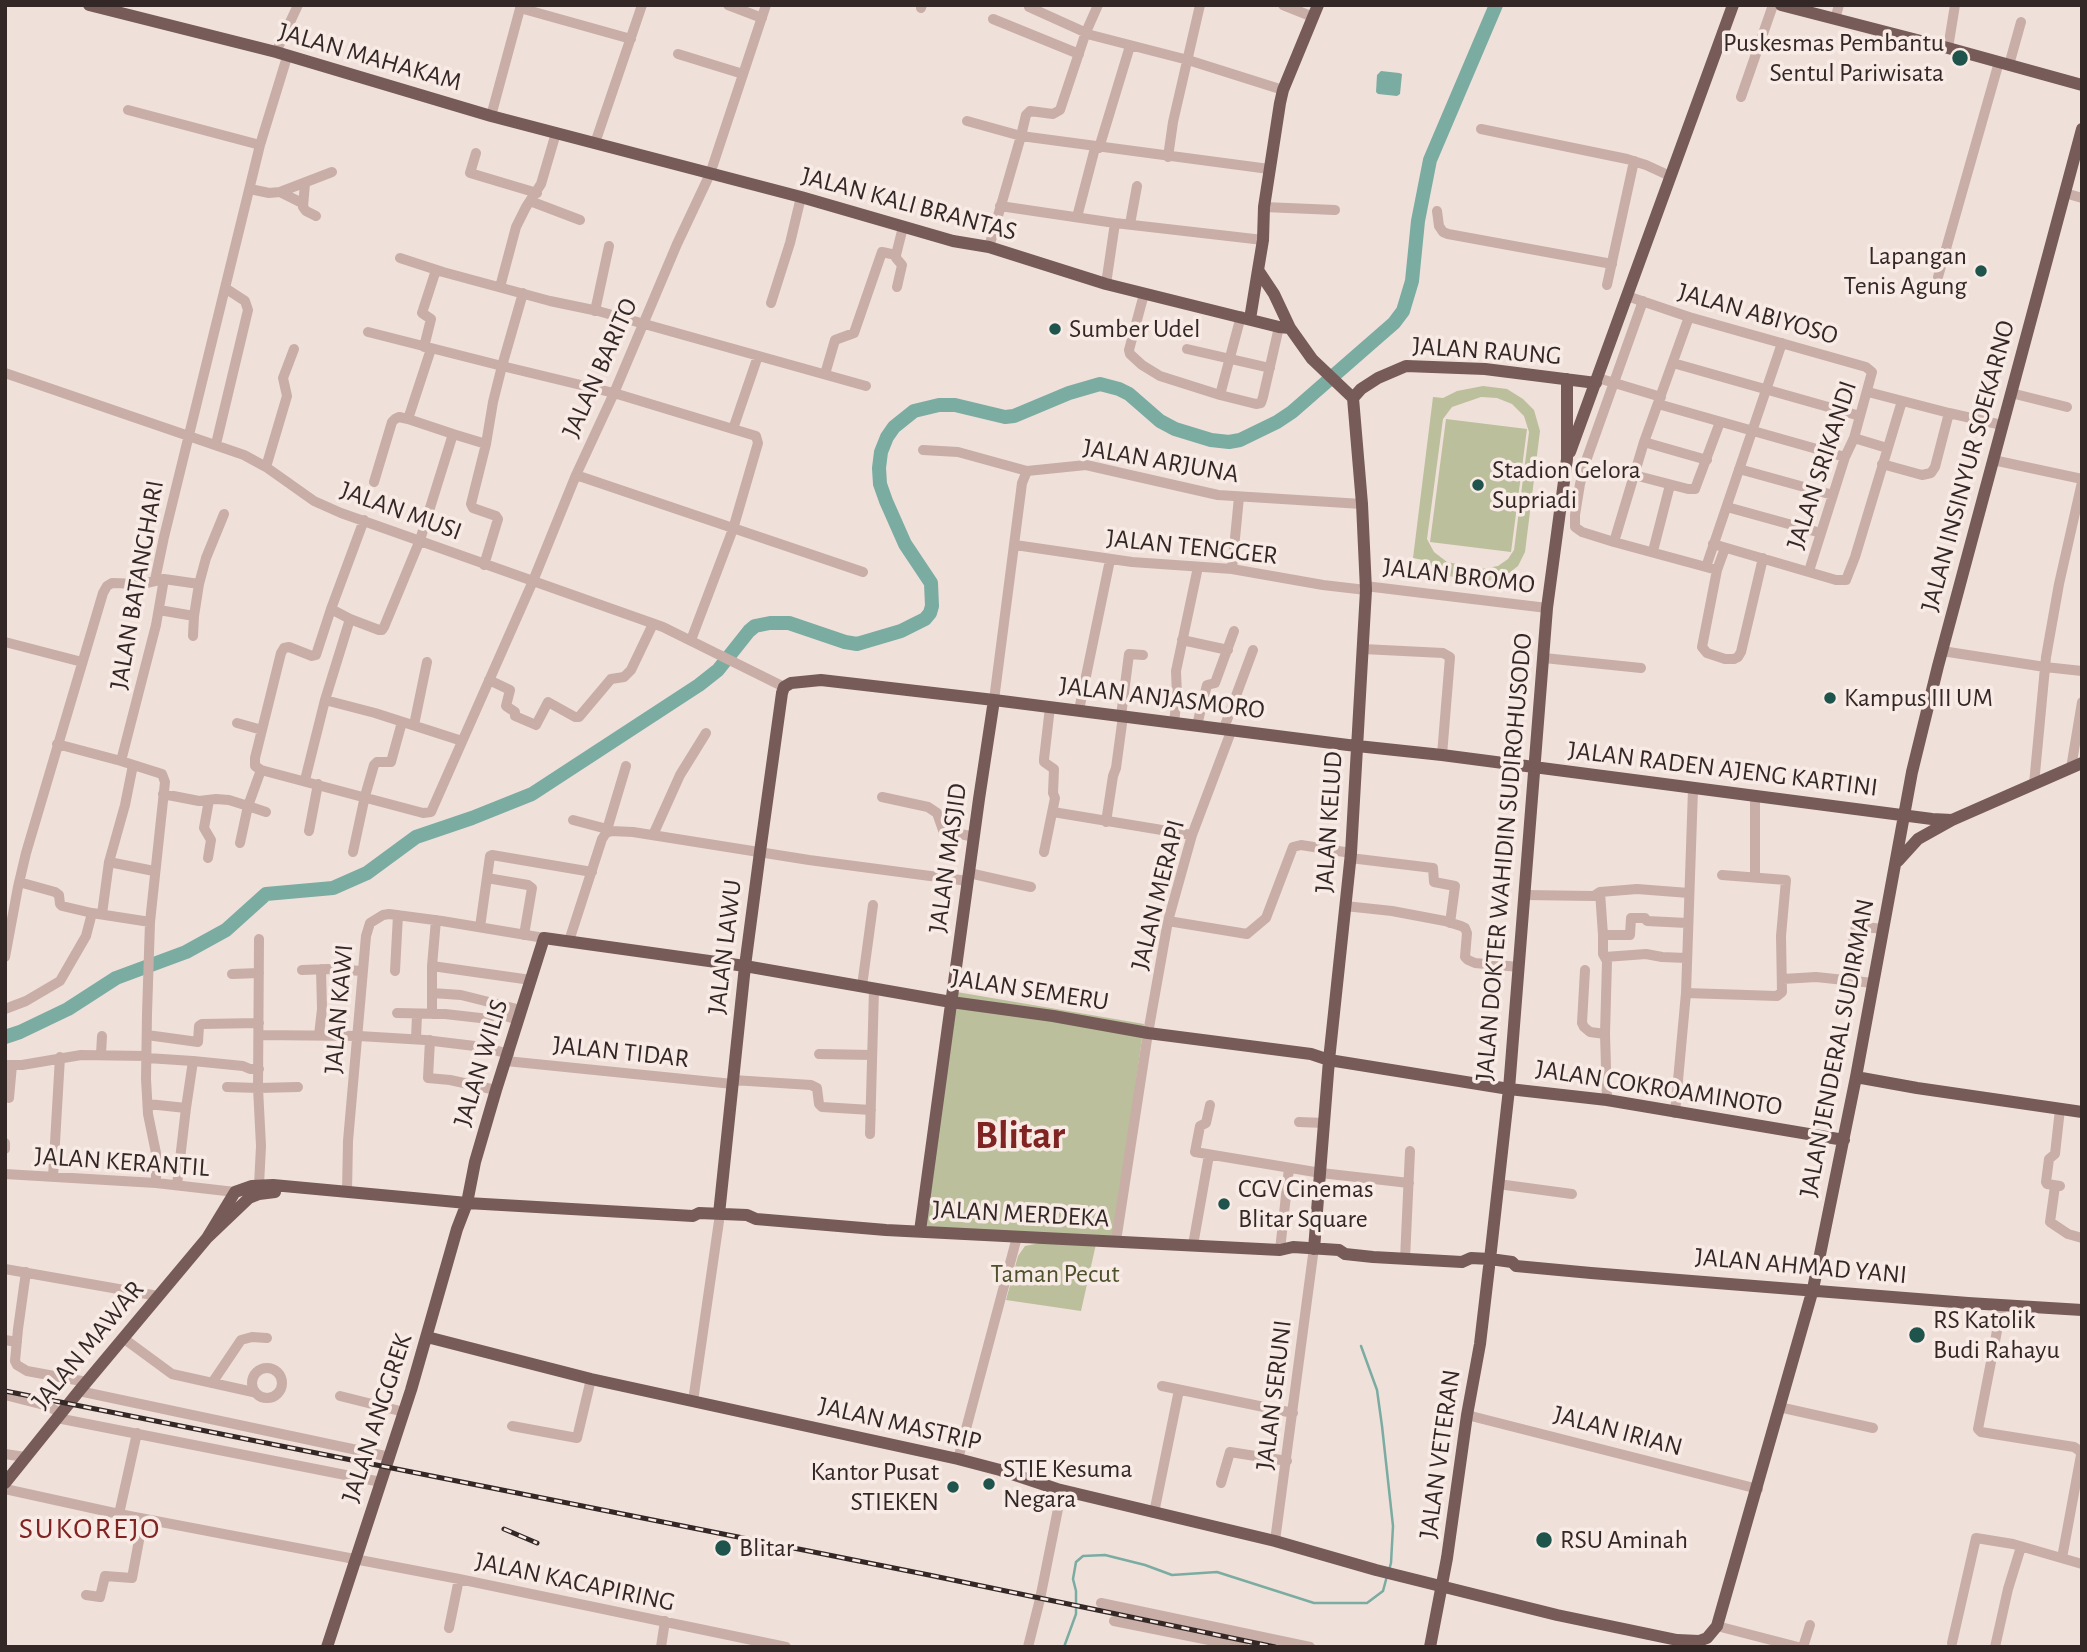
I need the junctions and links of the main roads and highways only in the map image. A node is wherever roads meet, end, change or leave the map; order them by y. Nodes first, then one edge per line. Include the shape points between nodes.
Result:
1 (89, 5) edge
2 (1733, 5) edge
3 (1781, 5) edge
4 (1315, 11) edge
5 (2082, 85) edge
6 (2082, 129) edge
7 (556, 133) joint
8 (1258, 270) junction
9 (1246, 318) junction
10 (1285, 328) junction
11 (1567, 379) junction
12 (1598, 380) junction
13 (1349, 396) junction
14 (1567, 459) junction
15 (784, 687) joint
16 (994, 700) junction
17 (1358, 746) junction
18 (2078, 765) edge
19 (1535, 768) junction
20 (1905, 816) junction
21 (1952, 820) junction
22 (1895, 864) junction
23 (544, 938) joint
24 (745, 966) junction
25 (951, 1002) junction
26 (1329, 1059) junction
27 (1856, 1077) junction
28 (1509, 1088) junction
29 (2082, 1112) edge
30 (1844, 1140) junction
31 (303, 1189) junction
32 (467, 1203) junction
33 (719, 1217) junction
34 (920, 1231) junction
35 (207, 1238) junction
36 (1313, 1252) junction
37 (1489, 1263) junction
38 (1813, 1289) junction
39 (2082, 1310) edge
40 (427, 1337) junction
41 (5, 1483) edge
42 (1443, 1586) junction
43 (1703, 1644) edge
44 (327, 1647) edge
45 (1430, 1647) edge

1 - 7 main road, JALAN MAHAKAM
2 - 12 main road, JALAN DOKTER WAHIDIN SUDIROHUSODO
3 - 5 main road
4 - 8 main road via 1283,90
6 - 20 main road, JALAN INSINYUR SOEKARNO via 1942,652
7 - 9 main road, JALAN KALI BRANTAS
8 - 9 main road
8 - 10 main road via 1274,294
9 - 10 main road, JALAN KALI BRANTAS
10 - 13 main road
11 - 12 main road, JALAN RAUNG
11 - 13 main road, JALAN RAUNG via 1406,366
11 - 14 main road, JALAN DOKTER WAHIDIN SUDIROHUSODO
12 - 14 main road, JALAN DOKTER WAHIDIN SUDIROHUSODO
13 - 17 main road, JALAN KELUD via 1362,504 1365,588
14 - 19 main road, JALAN DOKTER WAHIDIN SUDIROHUSODO via 1547,608
15 - 16 main road, JALAN ANJASMORO via 821,680
15 - 24 main road, JALAN LAWU
16 - 17 main road, JALAN ANJASMORO
16 - 25 main road, JALAN MASJID
17 - 19 main road, JALAN ANJASMORO
17 - 26 main road, JALAN KELUD
18 - 21 main road
19 - 20 main road, JALAN RADEN AJENG KARTINI
19 - 28 main road, JALAN DOKTER WAHIDIN SUDIROHUSODO
20 - 21 main road, JALAN RADEN AJENG KARTINI
20 - 22 main road, JALAN JENDERAL SUDIRMAN
21 - 22 main road via 1918,839
22 - 27 main road, JALAN JENDERAL SUDIRMAN
23 - 24 main road, JALAN SEMERU
23 - 32 main road, JALAN WILIS via 475,1162
24 - 25 main road, JALAN SEMERU
24 - 33 main road, JALAN LAWU
25 - 26 main road, JALAN SEMERU
25 - 34 main road, JALAN MASJID
26 - 28 main road, JALAN SEMERU
26 - 36 main road, JALAN KELUD
27 - 29 main road
27 - 30 main road, JALAN JENDERAL SUDIRMAN
28 - 30 main road, JALAN COKROAMINOTO
28 - 37 main road, JALAN DOKTER WAHIDIN SUDIROHUSODO
30 - 38 main road, JALAN JENDERAL SUDIRMAN
31 - 32 main road, JALAN MAWAR
31 - 35 main road, JALAN MAWAR via 250,1198
31 - 35 main road, JALAN MAWAR via 259,1185 235,1192
32 - 33 main road, JALAN MERDEKA
32 - 40 main road, JALAN ANGGREK
33 - 34 main road, JALAN MERDEKA via 747,1215
34 - 36 main road, JALAN MERDEKA via 1293,1247
35 - 41 main road, JALAN MAWAR
36 - 37 main road, JALAN MERDEKA via 1339,1250 1462,1262 1471,1258
37 - 38 main road, JALAN AHMAD YANI
37 - 42 main road, JALAN VETERAN
38 - 39 main road, JALAN AHMAD YANI
38 - 43 main road, JALAN JENDERAL SUDIRMAN via 1717,1626
40 - 42 main road, JALAN MASTRIP via 591,1379 958,1459 1063,1491
40 - 44 main road, JALAN ANGGREK
42 - 43 main road, JALAN MASTRIP
42 - 45 main road, JALAN VETERAN

